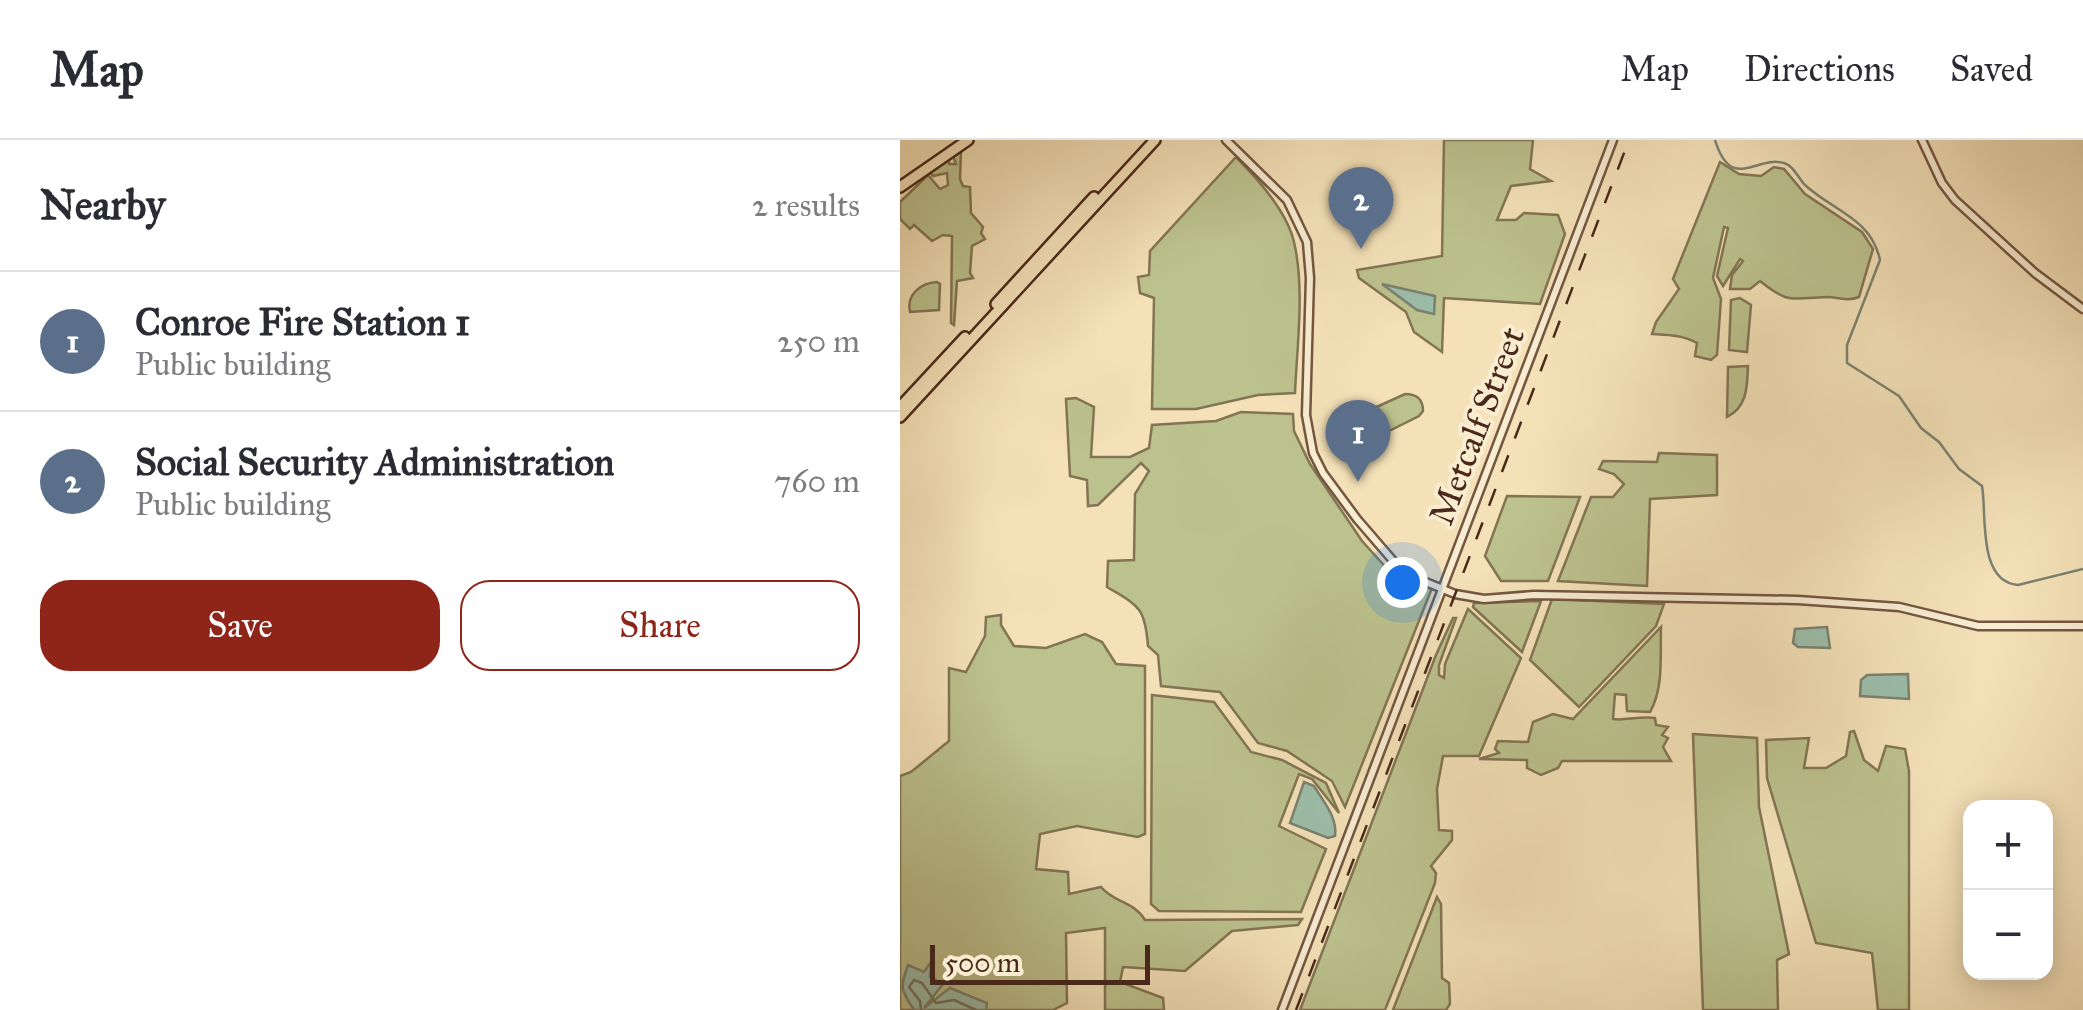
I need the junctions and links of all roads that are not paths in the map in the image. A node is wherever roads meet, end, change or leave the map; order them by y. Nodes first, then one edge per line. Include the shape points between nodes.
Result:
1 (968, 140) edge
2 (1146, 140) edge
3 (1154, 140) edge
4 (1226, 140) edge
5 (1613, 140) edge
6 (1922, 140) edge
7 (900, 187) edge
8 (1102, 188) junction
9 (1084, 217) junction
10 (1020, 282) junction
11 (2083, 309) edge
12 (986, 314) junction
13 (972, 338) junction
14 (900, 410) edge
15 (1443, 588) junction
16 (2083, 626) edge
17 (1282, 1010) edge

1 - 7 main road
2 - 8 main road
3 - 9 main road
4 - 15 street via 1288,200 1306,242 1306,415 1318,464 1395,563
5 - 15 street, Metcalf Street
6 - 11 street via 1954,200
8 - 9 main road
8 - 10 main road
9 - 10 main road
10 - 12 main road
10 - 13 main road
12 - 13 main road
12 - 14 main road
13 - 14 main road
15 - 16 street via 1484,599 1798,600 1899,607 1978,626
15 - 17 street, Metcalf Street

